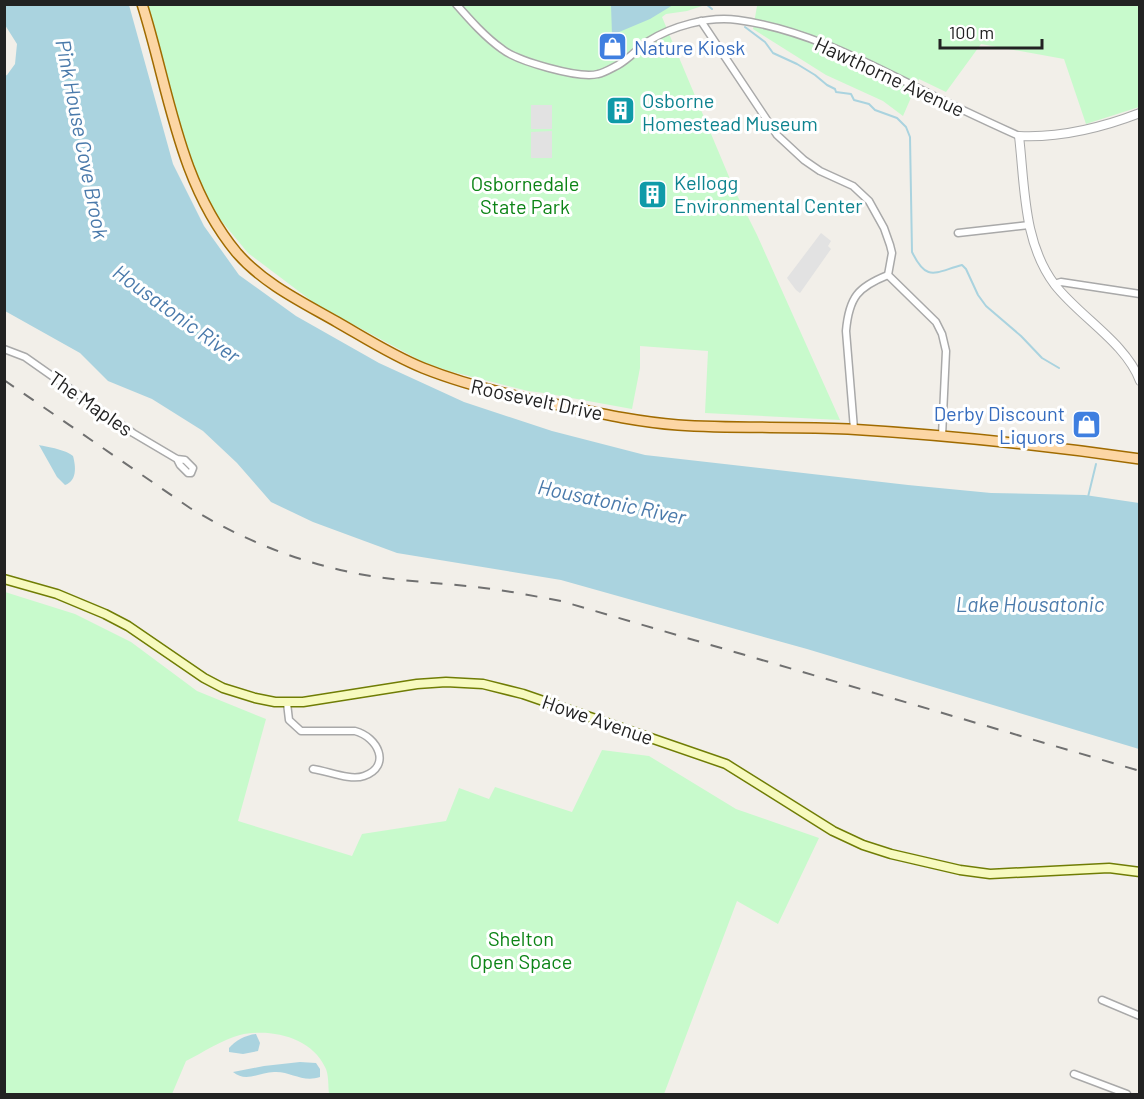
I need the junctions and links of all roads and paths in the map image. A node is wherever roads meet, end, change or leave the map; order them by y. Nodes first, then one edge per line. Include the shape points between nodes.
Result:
1 (142, 4) edge
2 (456, 4) edge
3 (700, 21) junction
4 (1140, 113) edge
5 (1019, 136) junction
6 (1029, 225) junction
7 (957, 233) dead end
8 (888, 275) junction
9 (1054, 284) junction
10 (1140, 294) edge
11 (4, 349) edge
12 (1139, 378) edge
13 (854, 429) junction
14 (942, 436) junction
15 (177, 459) dead end
16 (1140, 459) edge
17 (4, 579) edge
18 (287, 703) junction
19 (313, 769) dead end
20 (1140, 872) edge
21 (1102, 1000) dead end
22 (1140, 1016) edge
23 (1074, 1074) dead end
24 (1126, 1095) edge

1 - 13 main road, Roosevelt Drive via 180,145 195,184 238,254 289,295 419,366 461,383 518,397 636,421
2 - 3 street, Hawthorne Avenue via 503,50 527,61 580,74 608,70 657,36
3 - 5 street, Hawthorne Avenue via 739,20 810,38
3 - 8 street via 777,135 804,160 853,186 869,201 890,245
4 - 5 street, Hawthorne Avenue via 1056,136
5 - 6 street
6 - 7 street
6 - 9 street via 1038,257
8 - 13 street via 858,291 847,320
8 - 14 street via 936,322 942,334 946,351
9 - 10 street
9 - 12 street via 1120,350
11 - 15 street, The Maples via 25,357 133,434
13 - 14 main road, Roosevelt Drive
14 - 16 main road, Roosevelt Drive
17 - 18 main road, Howe Avenue via 57,594 128,626 223,688
18 - 19 street via 289,720 301,731 355,730 370,737 379,754 380,762 363,777
18 - 20 main road, Howe Avenue via 417,684 483,684 523,694 726,764 833,831 891,854 990,874 1109,868
21 - 22 street
23 - 24 street

